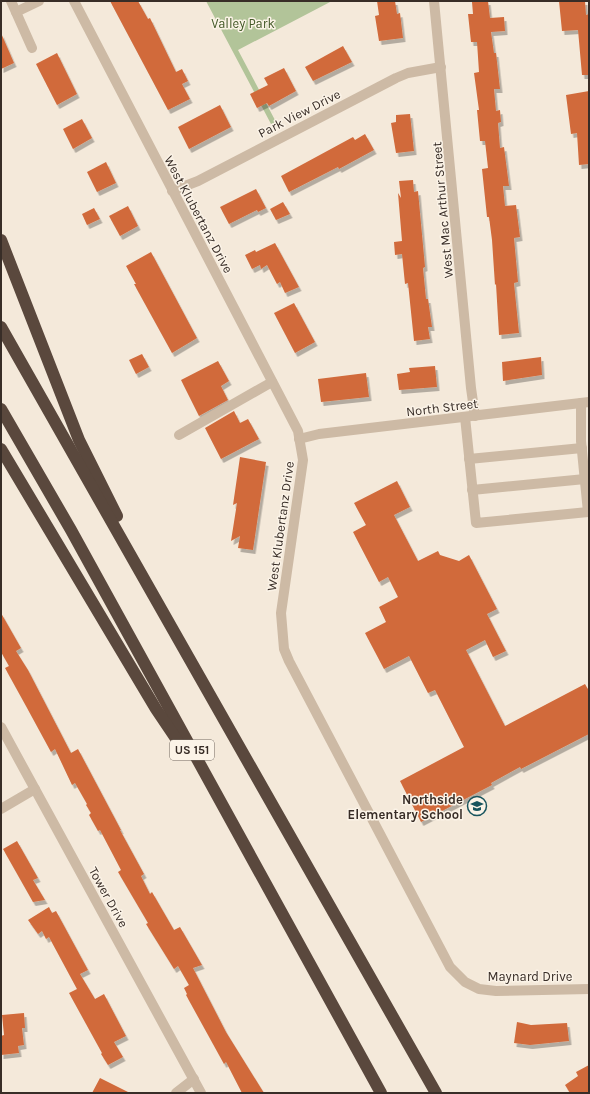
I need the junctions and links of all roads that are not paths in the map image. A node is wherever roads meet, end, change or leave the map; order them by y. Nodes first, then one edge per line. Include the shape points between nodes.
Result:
1 (11, 1) edge
2 (39, 1) edge
3 (74, 1) edge
4 (434, 1) edge
5 (16, 12) junction
6 (32, 48) dead end
7 (440, 67) junction
8 (172, 191) junction
9 (1, 240) edge
10 (1, 327) edge
11 (272, 382) junction
12 (585, 402) edge
13 (1, 409) edge
14 (470, 417) junction
15 (179, 435) dead end
16 (299, 439) junction
17 (582, 448) junction
18 (1, 449) edge
19 (469, 459) junction
20 (585, 479) junction
21 (472, 490) junction
22 (191, 659) junction
23 (1, 727) edge
24 (35, 789) junction
25 (1, 810) edge
26 (232, 823) junction
27 (441, 951) joint
28 (589, 989) edge
29 (194, 1079) junction
30 (176, 1093) edge
31 (201, 1093) edge
32 (380, 1093) edge
33 (436, 1093) edge

1 - 5 street
2 - 5 street
3 - 8 street, West Klubertanz Drive
4 - 7 street, West Mac Arthur Street
5 - 6 street
7 - 8 street, Park View Drive via 396,78 198,181
7 - 14 street, West Mac Arthur Street via 471,388
8 - 11 street, West Klubertanz Drive
9 - 22 highway via 79,440
10 - 22 highway
11 - 15 street
11 - 16 street, West Klubertanz Drive via 298,431
12 - 14 street, North Street
12 - 17 street
13 - 26 highway, US 151 via 71,530
14 - 16 street, North Street via 319,434
14 - 19 street, West Mac Arthur Street
16 - 27 street, West Klubertanz Drive via 303,460 281,613 284,648
17 - 19 street
17 - 20 street
18 - 26 highway via 156,709
19 - 21 street, West Mac Arthur Street
20 - 21 street
20 - 21 street, West Mac Arthur Street via 588,512 476,523
22 - 33 highway
23 - 24 street, Tower Drive
24 - 25 street
24 - 29 street, Tower Drive
26 - 32 highway, US 151
27 - 28 street, Maynard Drive via 456,975 480,989
29 - 30 street
29 - 31 street, Tower Drive

